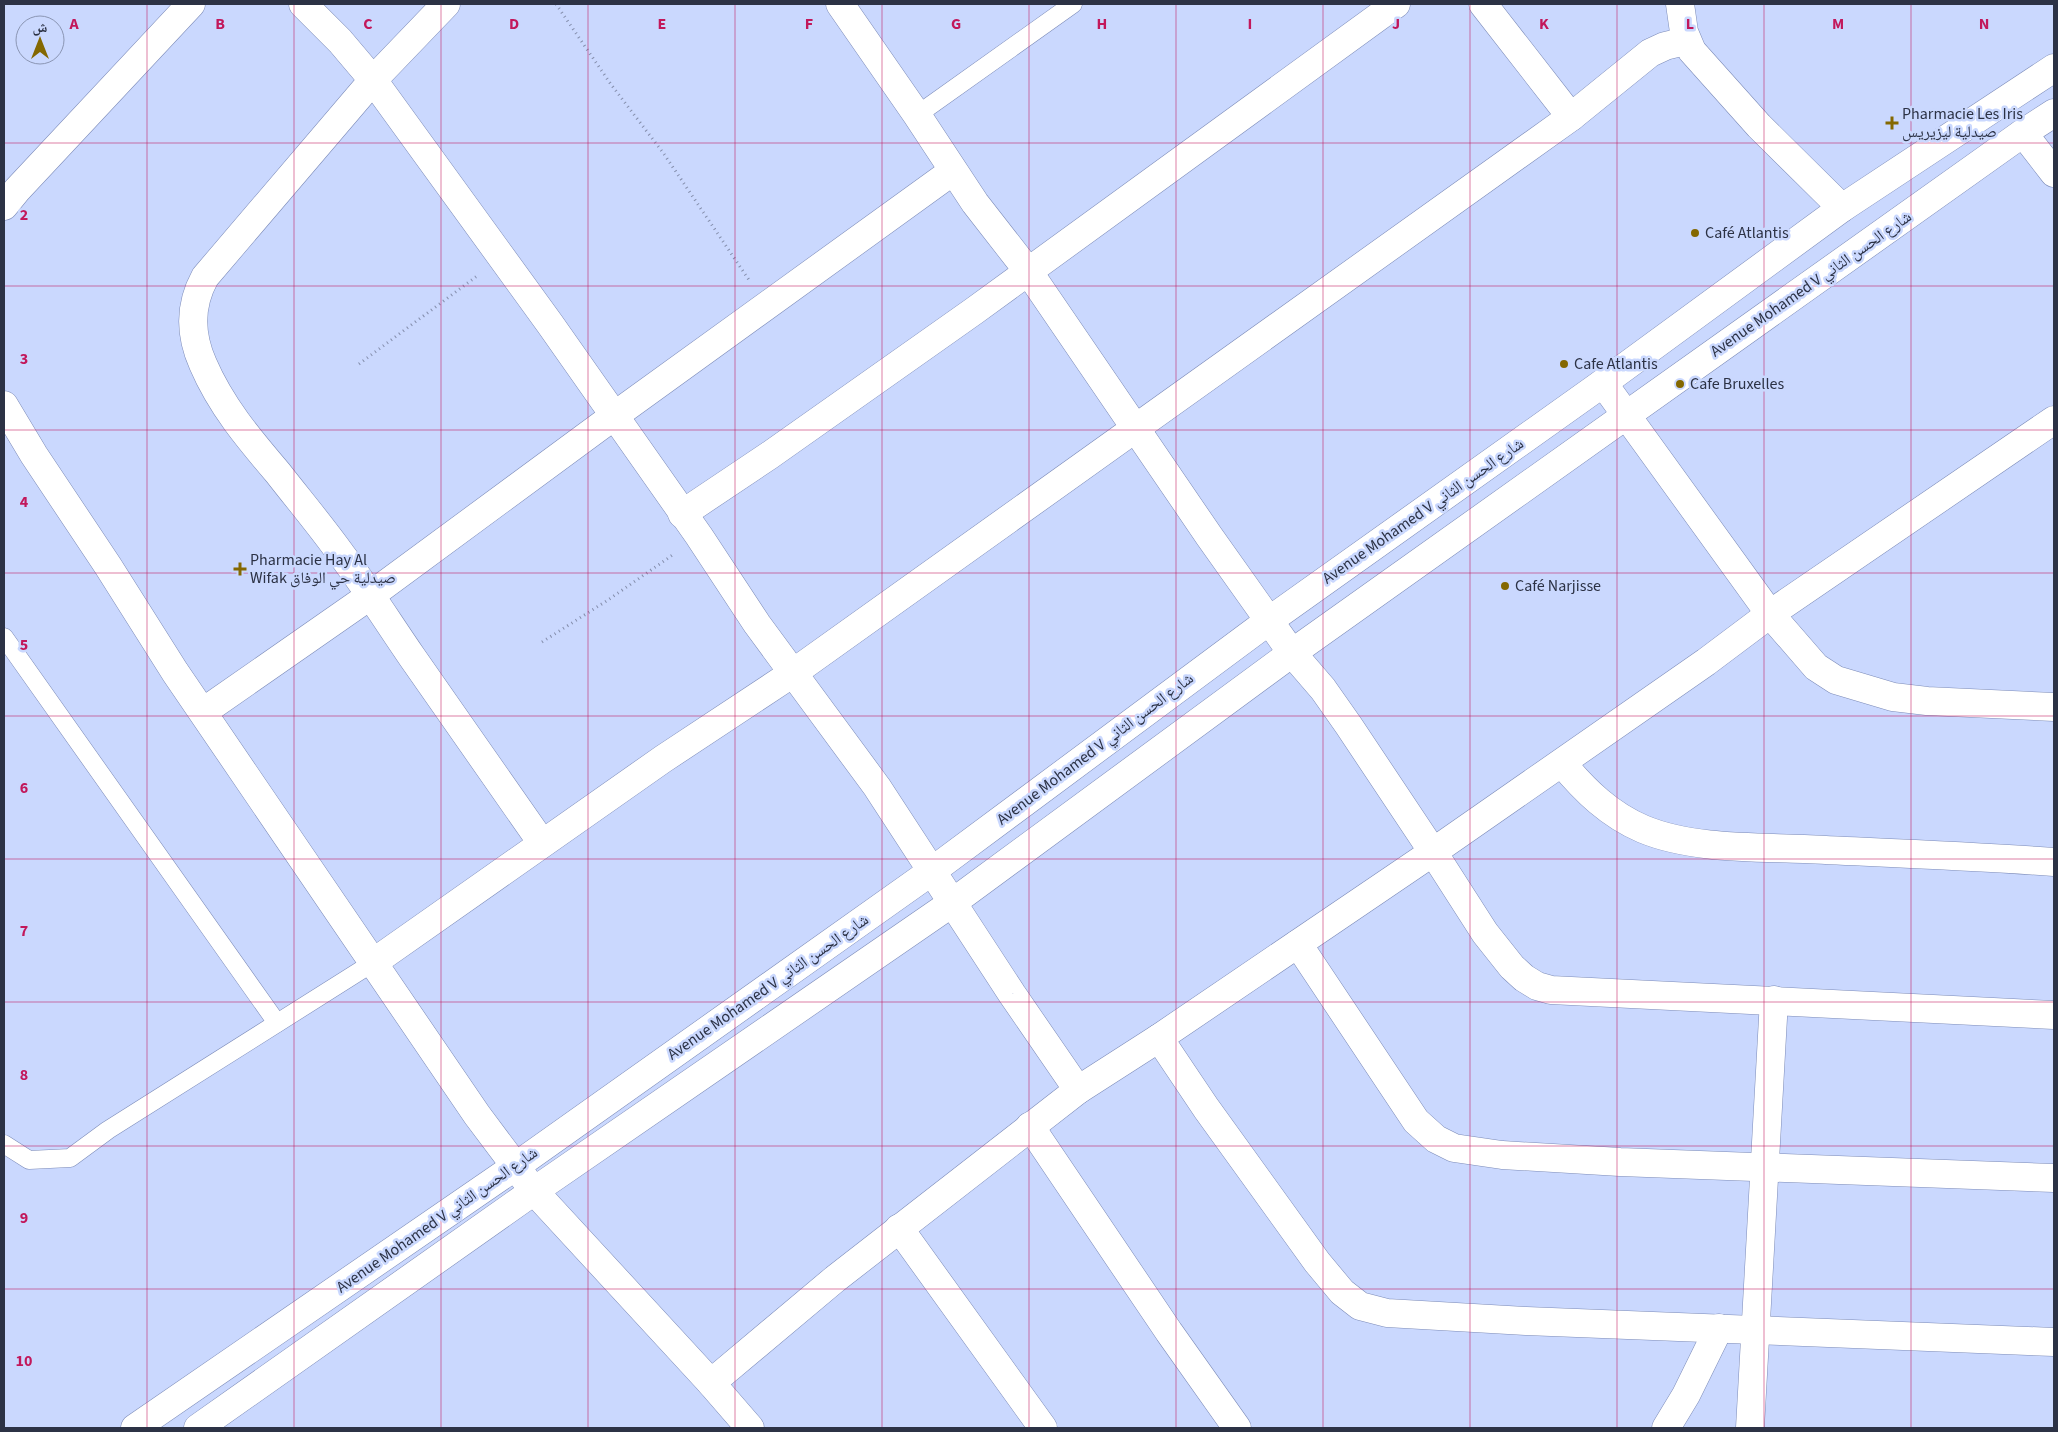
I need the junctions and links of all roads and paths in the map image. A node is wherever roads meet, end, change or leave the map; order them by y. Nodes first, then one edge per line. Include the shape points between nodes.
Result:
1 (191, 4) edge
2 (303, 4) edge
3 (446, 4) edge
4 (556, 4) edge
5 (840, 4) edge
6 (1073, 4) edge
7 (1396, 4) edge
8 (1483, 4) edge
9 (1680, 4) edge
10 (1686, 41) junction
11 (2054, 68) edge
12 (373, 80) junction
13 (2054, 114) edge
14 (917, 115) junction
15 (1571, 118) junction
16 (2024, 133) junction
17 (953, 171) junction
18 (2054, 173) edge
19 (4, 206) edge
20 (1842, 208) junction
21 (502, 257) junction
22 (1028, 271) junction
23 (766, 305) junction
24 (359, 364) dead end
25 (1603, 383) junction
26 (4, 405) edge
27 (614, 416) junction
28 (1625, 416) junction
29 (2054, 420) edge
30 (1136, 428) junction
31 (682, 514) junction
32 (699, 536) junction
33 (371, 595) junction
34 (1770, 614) junction
35 (1270, 620) junction
36 (4, 637) edge
37 (542, 642) dead end
38 (1292, 653) junction
39 (793, 673) junction
40 (2054, 707) edge
41 (203, 712) junction
42 (1562, 763) junction
43 (542, 843) junction
44 (1433, 852) junction
45 (2054, 862) edge
46 (932, 870) junction
47 (952, 903) junction
48 (1298, 944) junction
49 (374, 962) junction
50 (1774, 1000) junction
51 (2054, 1015) edge
52 (277, 1023) junction
53 (1159, 1038) junction
54 (1078, 1090) junction
55 (1030, 1126) junction
56 (4, 1144) edge
57 (516, 1166) junction
58 (1764, 1166) junction
59 (2054, 1178) edge
60 (534, 1191) junction
61 (898, 1228) junction
62 (1719, 1328) junction
63 (1755, 1330) junction
64 (2054, 1342) edge
65 (711, 1383) junction
66 (135, 1428) edge
67 (198, 1428) edge
68 (750, 1428) edge
69 (1043, 1428) edge
70 (1237, 1428) edge
71 (1666, 1428) edge
72 (1750, 1428) edge

1 - 19 street
2 - 12 street
3 - 12 street
4 - 23 path via 664,154
5 - 14 street
6 - 14 lane
7 - 22 street
8 - 15 street
9 - 10 street
10 - 15 street via 1650,53
10 - 20 street via 1759,126
11 - 20 street, Avenue Mohamed V شارع الحسن الثاني
12 - 21 street
12 - 33 street via 204,278 193,307 192,325 203,364 228,410
13 - 16 street, Avenue Mohamed V شارع الحسن الثاني
14 - 17 street
15 - 30 street
16 - 18 street
16 - 28 street, Avenue Mohamed V شارع الحسن الثاني
17 - 22 street
17 - 23 street
20 - 25 street, Avenue Mohamed V شارع الحسن الثاني
21 - 24 path
21 - 27 street
22 - 30 street
22 - 31 street
23 - 27 street
25 - 28 street
25 - 35 street, Avenue Mohamed V شارع الحسن الثاني
26 - 41 street
27 - 31 street
27 - 33 street
28 - 34 street
28 - 38 street, Avenue Mohamed V شارع الحسن الثاني
29 - 34 street
30 - 35 street
30 - 39 street
31 - 32 street
32 - 37 path
32 - 39 street via 756,624
33 - 41 street
33 - 43 street
34 - 40 street via 1816,667 1836,680 1858,688 1927,701
34 - 42 street
35 - 38 street
35 - 46 street, Avenue Mohamed V شارع الحسن الثاني
36 - 52 lane
38 - 44 street via 1349,726
38 - 47 street, Avenue Mohamed V شارع الحسن الثاني
39 - 43 street
39 - 46 street via 877,786
41 - 49 street
42 - 44 street
42 - 45 street via 1604,807 1644,829 1673,839 1727,845
43 - 49 street
44 - 48 street
44 - 50 street via 1485,934 1512,967 1537,986 1551,990
46 - 47 street
46 - 57 street, Avenue Mohamed V شارع الحسن الثاني
47 - 54 street
47 - 60 street, Avenue Mohamed V شارع الحسن الثاني
48 - 53 street
48 - 58 street via 1416,1121 1436,1140 1462,1150 1502,1155
49 - 52 lane
49 - 57 street via 477,1115
50 - 51 street
50 - 58 street
52 - 56 lane via 108,1130 70,1158 29,1160
53 - 54 street
53 - 62 street via 1311,1254 1342,1292 1360,1306 1396,1314
54 - 55 street
55 - 61 street
55 - 70 street
57 - 60 street
57 - 66 street, Avenue Mohamed V شارع الحسن الثاني
58 - 59 street
58 - 63 street
60 - 65 street
60 - 67 street, Avenue Mohamed V شارع الحسن الثاني
61 - 65 street
61 - 69 street
62 - 63 street
62 - 71 street
63 - 64 street
63 - 72 street
65 - 68 street

